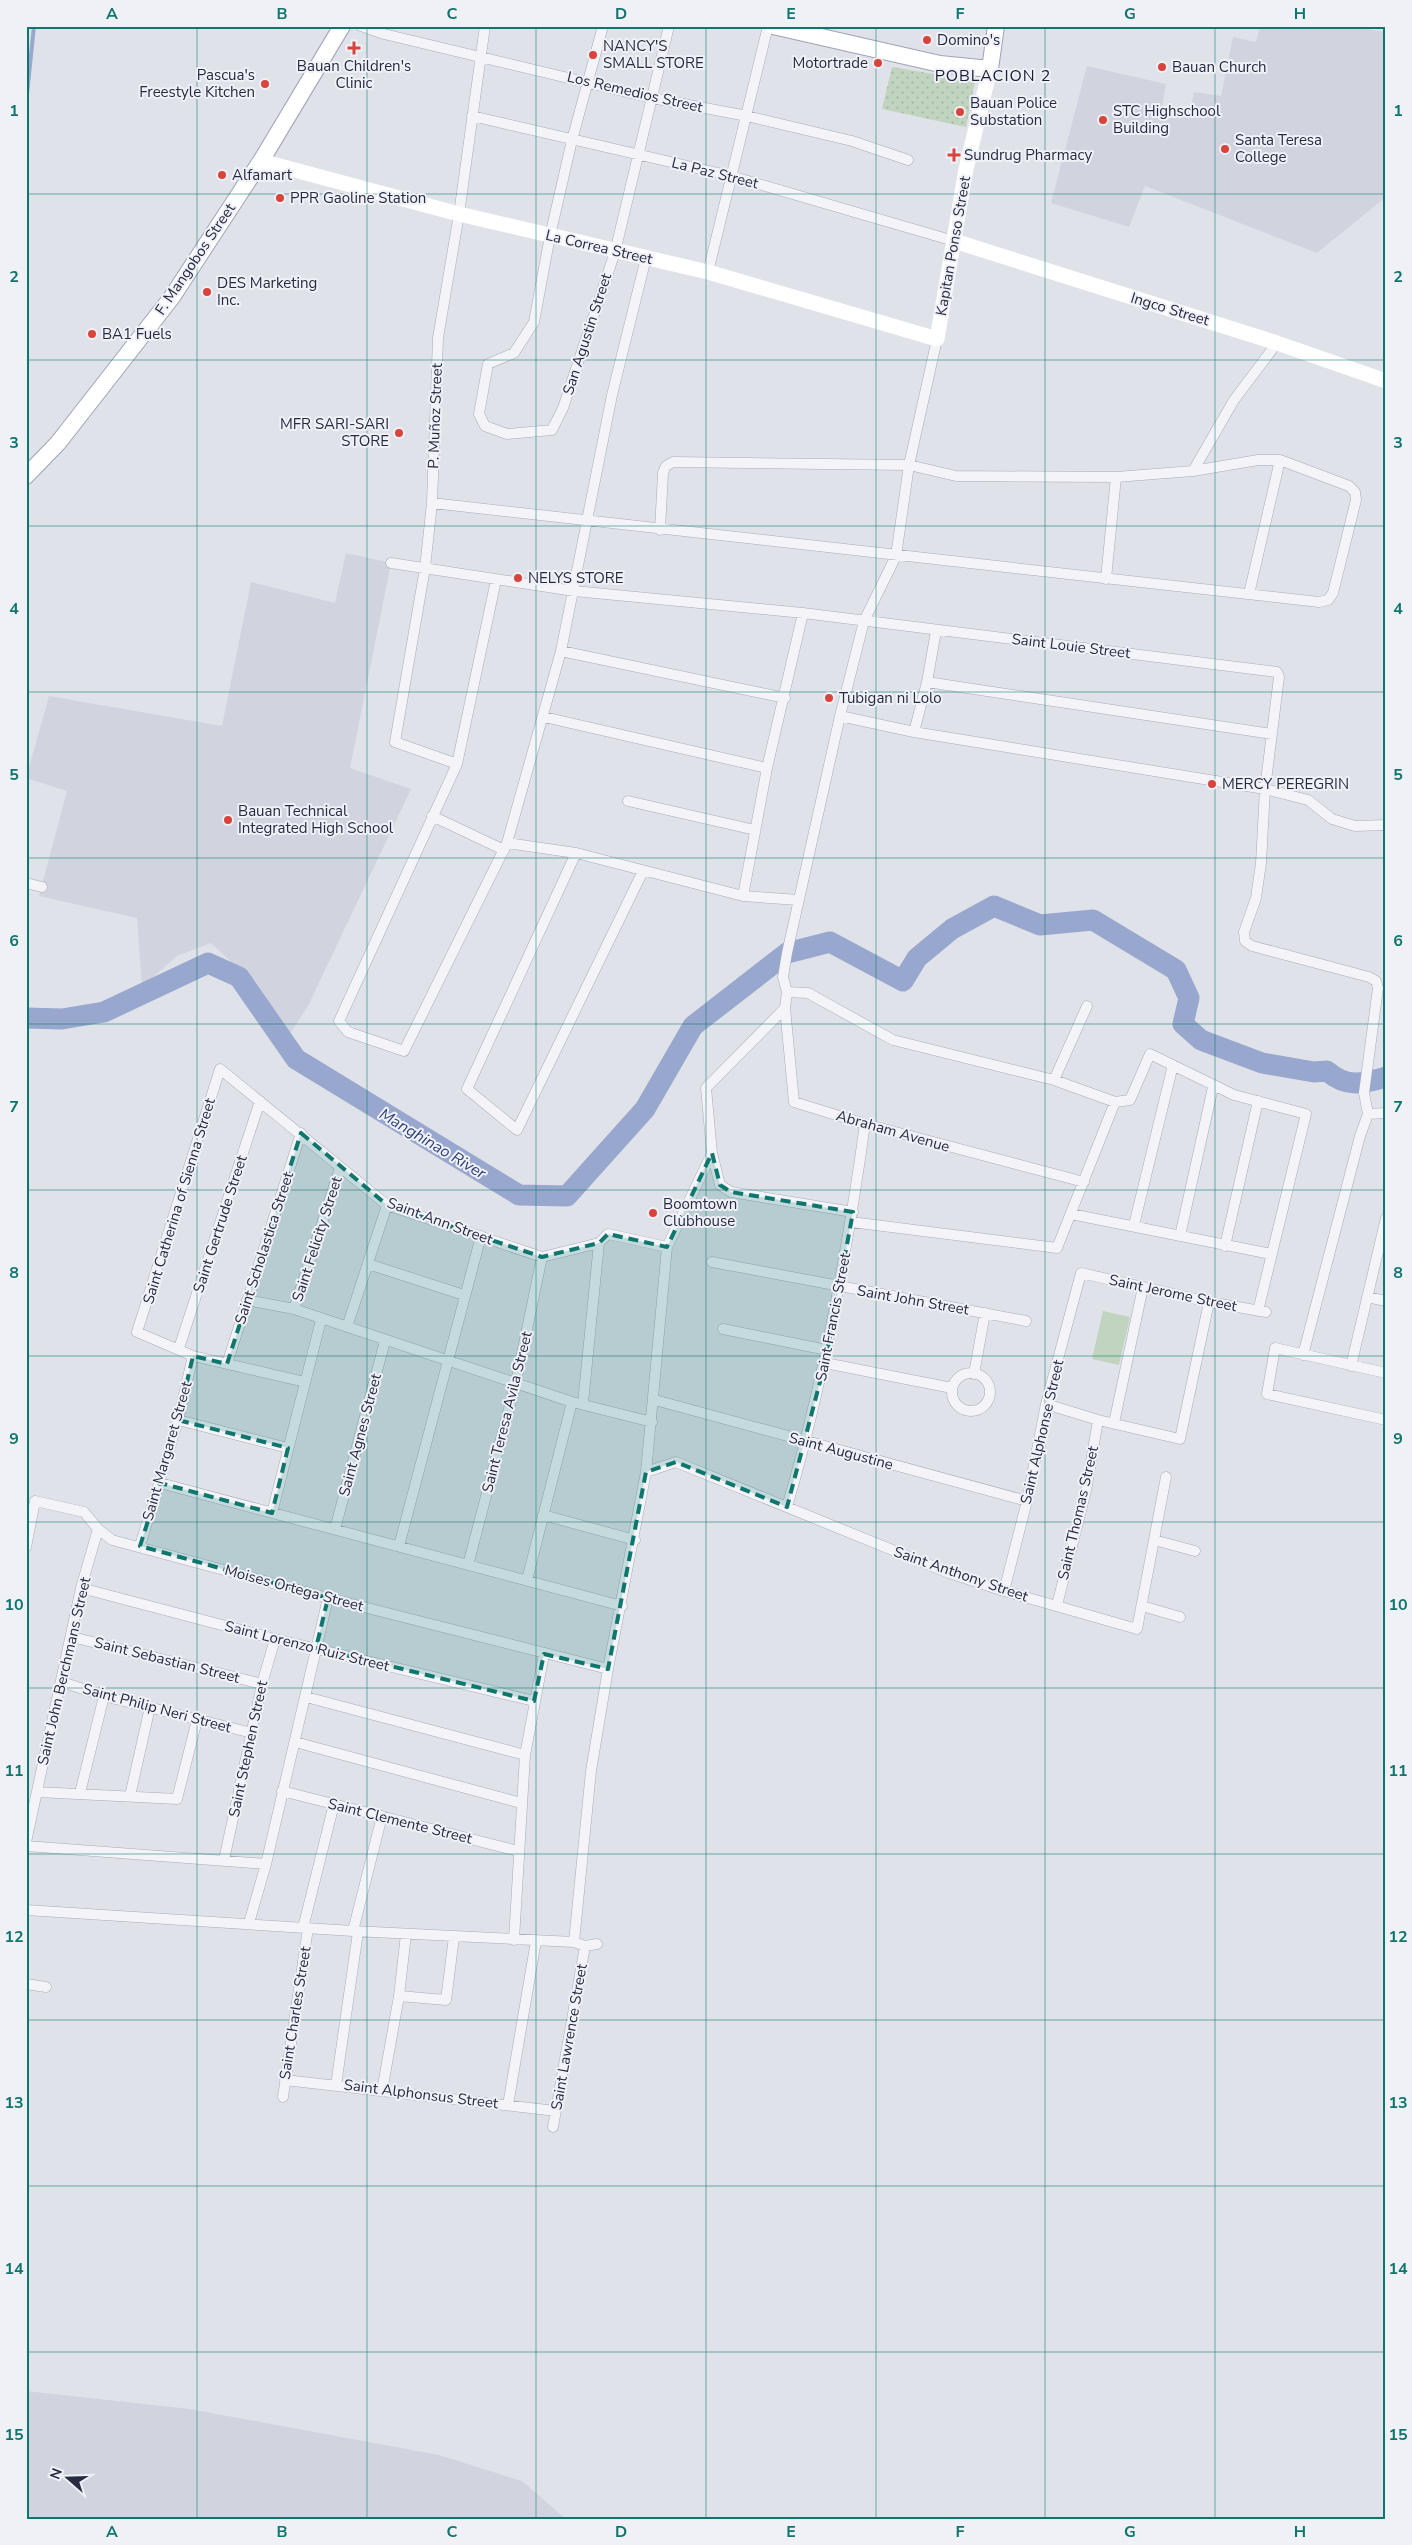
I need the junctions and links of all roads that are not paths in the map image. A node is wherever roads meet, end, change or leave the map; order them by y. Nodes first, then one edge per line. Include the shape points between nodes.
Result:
1 (342, 26) edge
2 (361, 26) edge
3 (485, 26) edge
4 (603, 26) edge
5 (669, 26) edge
6 (768, 26) edge
7 (773, 26) edge
8 (996, 26) edge
9 (481, 56) junction
10 (990, 69) junction
11 (587, 81) junction
12 (652, 98) junction
13 (472, 116) junction
14 (747, 116) junction
15 (572, 140) junction
16 (637, 154) junction
17 (908, 160) dead end
18 (261, 161) junction
19 (730, 176) junction
20 (459, 214) junction
21 (550, 236) junction
22 (954, 241) junction
23 (615, 252) junction
24 (646, 258) junction
25 (708, 272) junction
26 (937, 339) junction
27 (1277, 343) junction
28 (1386, 381) edge
29 (1280, 460) junction
30 (909, 465) junction
31 (1193, 471) junction
32 (26, 476) edge
33 (1116, 476) junction
34 (432, 503) junction
35 (586, 521) junction
36 (660, 530) junction
37 (896, 556) junction
38 (391, 562) dead end
39 (425, 568) junction
40 (1106, 579) junction
41 (496, 580) junction
42 (574, 591) junction
43 (1249, 594) junction
44 (803, 613) junction
45 (864, 621) junction
46 (936, 631) junction
47 (561, 651) junction
48 (927, 682) junction
49 (785, 698) junction
50 (840, 716) junction
51 (544, 717) junction
52 (914, 732) junction
53 (1272, 734) junction
54 (457, 764) junction
55 (767, 768) junction
56 (1265, 789) junction
57 (628, 801) dead end
58 (432, 816) junction
59 (1386, 825) edge
60 (755, 830) junction
61 (506, 846) junction
62 (576, 853) junction
63 (643, 871) junction
64 (26, 882) edge
65 (42, 887) dead end
66 (743, 896) junction
67 (798, 900) junction
68 (787, 992) junction
69 (1087, 1006) dead end
70 (786, 1008) junction
71 (1173, 1066) junction
72 (220, 1069) joint
73 (1054, 1080) junction
74 (1213, 1087) junction
75 (260, 1101) junction
76 (1258, 1101) junction
77 (1115, 1102) junction
78 (1386, 1113) edge
79 (1368, 1114) junction
80 (865, 1124) junction
81 (301, 1133) junction
82 (712, 1153) junction
83 (340, 1168) junction
84 (1084, 1182) junction
85 (387, 1204) junction
86 (1071, 1214) junction
87 (852, 1217) junction
88 (1386, 1218) edge
89 (1134, 1226) junction
90 (481, 1236) junction
91 (1180, 1236) junction
92 (599, 1243) junction
93 (1225, 1246) junction
94 (667, 1247) junction
95 (1382, 1251) edge
96 (1271, 1254) junction
97 (542, 1257) junction
98 (712, 1262) dead end
99 (368, 1264) junction
100 (1081, 1273) joint
101 (840, 1287) junction
102 (1143, 1287) junction
103 (464, 1294) junction
104 (1367, 1297) junction
105 (247, 1300) junction
106 (1386, 1301) edge
107 (1209, 1302) junction
108 (294, 1309) junction
109 (985, 1313) junction
110 (321, 1320) junction
111 (1026, 1321) dead end
112 (347, 1327) junction
113 (723, 1329) dead end
114 (385, 1340) junction
115 (179, 1348) junction
116 (827, 1350) junction
117 (1303, 1355) junction
118 (193, 1356) junction
119 (448, 1359) junction
120 (825, 1362) junction
121 (227, 1364) junction
122 (1351, 1366) junction
123 (1386, 1373) edge
124 (974, 1374) junction
125 (305, 1382) junction
126 (516, 1382) junction
127 (952, 1388) junction
128 (654, 1400) junction
129 (577, 1403) junction
130 (1046, 1404) junction
131 (178, 1420) junction
132 (1098, 1420) junction
133 (1386, 1420) edge
134 (652, 1422) junction
135 (1114, 1423) junction
136 (806, 1441) junction
137 (288, 1448) junction
138 (646, 1472) junction
139 (1166, 1477) dead end
140 (160, 1483) junction
141 (1027, 1502) junction
142 (787, 1507) junction
143 (272, 1512) junction
144 (543, 1515) junction
145 (98, 1529) junction
146 (335, 1529) junction
147 (634, 1540) junction
148 (1154, 1540) junction
149 (140, 1546) junction
150 (398, 1546) junction
151 (26, 1547) edge
152 (1194, 1551) dead end
153 (468, 1566) junction
154 (527, 1580) junction
155 (81, 1588) junction
156 (1004, 1591) junction
157 (328, 1598) junction
158 (1057, 1605) junction
159 (622, 1606) junction
160 (1142, 1606) junction
161 (1180, 1617) dead end
162 (72, 1637) junction
163 (275, 1639) junction
164 (316, 1648) junction
165 (544, 1654) junction
166 (608, 1669) junction
167 (62, 1682) junction
168 (262, 1684) junction
169 (104, 1696) junction
170 (306, 1697) junction
171 (534, 1701) junction
172 (150, 1708) junction
173 (197, 1720) junction
174 (252, 1733) junction
175 (295, 1742) junction
176 (525, 1755) junction
177 (282, 1791) junction
178 (37, 1792) junction
179 (80, 1793) junction
180 (130, 1796) junction
181 (521, 1803) junction
182 (334, 1804) junction
183 (382, 1816) junction
184 (26, 1844) edge
185 (518, 1851) junction
186 (224, 1860) junction
187 (266, 1864) junction
188 (26, 1910) edge
189 (249, 1923) junction
190 (305, 1928) junction
191 (355, 1932) junction
192 (406, 1934) junction
193 (454, 1937) junction
194 (514, 1940) junction
195 (536, 1941) junction
196 (574, 1942) junction
197 (597, 1944) dead end
198 (585, 1946) junction
199 (26, 1984) edge
200 (46, 1986) dead end
201 (399, 1996) junction
202 (285, 2080) junction
203 (336, 2085) junction
204 (382, 2091) junction
205 (282, 2097) dead end
206 (508, 2104) junction
207 (556, 2111) junction
208 (554, 2127) dead end

1 - 18 main road, F. Mangobos Street
2 - 9 street, Los Remedios Street
3 - 9 street, P. Muñoz Street
4 - 11 street
5 - 12 street, San Agustin Street
6 - 14 street
7 - 10 main road via 940,64
8 - 10 main road, Kapitan Ponso Street
9 - 11 street, Los Remedios Street
9 - 13 street, P. Muñoz Street
10 - 22 street, Kapitan Ponso Street via 966,169
11 - 12 street, Los Remedios Street
11 - 15 street
12 - 14 street, Los Remedios Street
12 - 16 street, San Agustin Street
13 - 15 street, La Paz Street
13 - 20 street, P. Muñoz Street
14 - 17 street, Los Remedios Street via 852,142
14 - 19 street
15 - 16 street, La Paz Street
15 - 21 street
16 - 19 street, La Paz Street
16 - 23 street, San Agustin Street
18 - 20 street, La Correa Street
18 - 32 main road, F. Mangobos Street via 172,296 64,436
19 - 22 street, La Paz Street
19 - 25 street
20 - 21 street, La Correa Street
20 - 34 street, P. Muñoz Street via 438,338
21 - 23 street, La Correa Street
21 - 23 street, San Agustin Street via 534,322 514,353 488,364 479,414 485,426 507,434 552,430 563,408
22 - 26 street, Kapitan Ponso Street
22 - 27 street, Ingco Street
23 - 24 street, La Correa Street
24 - 25 street, La Correa Street
24 - 35 street via 612,395
25 - 26 street, La Correa Street
26 - 30 street, Kapitan Ponso Street
27 - 28 street, Ingco Street
27 - 31 street via 1234,400
29 - 31 street via 1258,460
29 - 43 street
29 - 43 street via 1349,486 1355,492 1356,500 1333,593 1328,600 1319,602
30 - 33 street via 956,476
30 - 36 street via 673,462 663,472
30 - 37 street, Kapitan Ponso Street
31 - 33 street
33 - 40 street
34 - 35 street
34 - 39 street, P. Muñoz Street
35 - 36 street
35 - 42 street
36 - 37 street
37 - 40 street
37 - 45 street, Kapitan Ponso Street
38 - 39 street, Saint Louie Street
39 - 41 street, Saint Louie Street
39 - 54 street, P. Muñoz Street via 395,742
40 - 43 street
41 - 42 street, Saint Louie Street
41 - 54 street
42 - 44 street, Saint Louie Street
42 - 47 street
44 - 45 street, Saint Louie Street
44 - 49 street
45 - 46 street, Saint Louie Street
45 - 50 street, Kapitan Ponso Street
46 - 48 street
46 - 53 street, Saint Louie Street via 1277,672
47 - 49 street
47 - 51 street
48 - 52 street
48 - 53 street
49 - 55 street
50 - 52 street
50 - 67 street, Kapitan Ponso Street
51 - 55 street
51 - 61 street
52 - 56 street
53 - 56 street
54 - 58 street
55 - 60 street
56 - 59 street via 1308,800 1332,819 1355,826
56 - 79 street via 1261,863 1256,898 1244,932 1245,941 1252,946 1376,981 1378,988 1364,1093
57 - 60 street
58 - 61 street
58 - 61 street via 339,1021 348,1032 404,1051
60 - 66 street
61 - 62 street
62 - 63 street
62 - 63 street via 467,1089 517,1130
63 - 66 street
64 - 65 street
66 - 67 street
67 - 68 street, Kapitan Ponso Street via 782,977
68 - 70 street, Kapitan Ponso Street
68 - 73 street via 808,993 893,1040
69 - 73 street
70 - 80 street, Abraham Avenue via 794,1102
70 - 82 street via 706,1088
71 - 74 street
71 - 77 street via 1150,1054 1130,1100
71 - 89 street
72 - 75 street, Saint Ann Street
72 - 115 street, Saint Catherina of Sienna Street via 137,1332
73 - 77 street
74 - 76 street
74 - 91 street
75 - 81 street, Saint Ann Street
75 - 115 street, Saint Gertrude Street
76 - 93 street
76 - 96 street via 1306,1114
77 - 84 street
78 - 79 street
79 - 117 street
80 - 84 street, Abraham Avenue
80 - 87 street, Saint Francis Street
81 - 83 street, Saint Ann Street
81 - 105 street, Saint Scholastica Street
82 - 87 street via 720,1185 731,1192
82 - 94 street
83 - 85 street, Saint Ann Street
83 - 108 street, Saint Felicity Street
84 - 86 street
85 - 90 street, Saint Ann Street
85 - 99 street
86 - 87 street via 1057,1248
86 - 89 street
87 - 101 street, Saint Francis Street
88 - 95 street
89 - 91 street
90 - 97 street, Saint Ann Street
90 - 103 street
91 - 93 street
92 - 94 street via 608,1234
92 - 97 street
92 - 129 street
93 - 96 street
94 - 128 street
95 - 104 street
96 - 107 street, Saint Jerome Street via 1262,1311
97 - 126 street, Saint Teresa Avila Street
98 - 101 street, Saint John Street
99 - 103 street
99 - 112 street
100 - 102 street, Saint Jerome Street
100 - 130 street, Saint Alphonse Street
101 - 109 street, Saint John Street
101 - 116 street, Saint Francis Street
102 - 107 street, Saint Jerome Street
102 - 135 street
103 - 119 street
104 - 106 street
104 - 122 street
105 - 108 street
105 - 121 street, Saint Scholastica Street
107 - 135 street via 1180,1439
108 - 110 street
109 - 111 street, Saint John Street
109 - 124 street
110 - 112 street
110 - 125 street
112 - 114 street
113 - 116 street
114 - 119 street
114 - 146 street, Saint Agnes Street
115 - 118 street
116 - 120 street, Saint Francis Street
117 - 122 street
117 - 133 street via 1275,1348 1268,1394
118 - 121 street
118 - 131 street, Saint Margaret Street
119 - 126 street
119 - 150 street
120 - 127 street
120 - 136 street, Saint Francis Street
121 - 125 street
122 - 123 street
124 - 127 street via 961,1377
124 - 127 street via 981,1377 989,1389 989,1396 981,1408 967,1411 960,1408 955,1403
125 - 137 street
126 - 129 street
126 - 153 street, Saint Teresa Avila Street
128 - 134 street
128 - 136 street, Saint Augustine
129 - 134 street
129 - 144 street
130 - 132 street
130 - 141 street, Saint Alphonse Street
131 - 137 street
131 - 140 street, Saint Margaret Street
132 - 135 street
132 - 158 street, Saint Thomas Street via 1086,1491
134 - 138 street
136 - 141 street, Saint Augustine
136 - 142 street, Saint Francis Street
137 - 143 street
138 - 142 street, Saint Anthony Street via 676,1462
138 - 147 street
139 - 148 street, Saint Anthony Street
140 - 143 street
140 - 149 street, Saint Margaret Street
141 - 156 street, Saint Alphonse Street
142 - 156 street, Saint Anthony Street via 949,1573
143 - 146 street
144 - 147 street
144 - 154 street
145 - 149 street, Moises Ortega Street via 112,1540
145 - 151 street, Moises Ortega Street via 84,1512 35,1501
145 - 155 street, Saint John Berchmans Street
146 - 150 street
147 - 159 street
148 - 152 street
148 - 160 street, Saint Anthony Street
149 - 157 street, Moises Ortega Street
150 - 153 street
153 - 154 street
154 - 159 street
155 - 162 street, Saint John Berchmans Street
155 - 163 street, Saint Lorenzo Ruiz Street
156 - 158 street, Saint Anthony Street
157 - 164 street
157 - 165 street, Moises Ortega Street
158 - 160 street, Saint Anthony Street via 1137,1628
159 - 166 street
160 - 161 street
162 - 167 street, Saint John Berchmans Street
162 - 168 street, Saint Sebastian Street
163 - 164 street, Saint Lorenzo Ruiz Street
163 - 168 street, Saint Stephen Street
164 - 170 street
164 - 171 street, Saint Lorenzo Ruiz Street
165 - 166 street, Moises Ortega Street
165 - 171 street
166 - 196 street via 591,1771
167 - 169 street, Saint Philip Neri Street
167 - 178 street, Saint John Berchmans Street
168 - 174 street, Saint Stephen Street
169 - 172 street, Saint Philip Neri Street
169 - 179 street
170 - 175 street
170 - 176 street
171 - 176 street
172 - 173 street, Saint Philip Neri Street
172 - 180 street
173 - 174 street, Saint Philip Neri Street
173 - 180 street via 177,1799
174 - 186 street, Saint Stephen Street
175 - 177 street
175 - 181 street
176 - 181 street
177 - 182 street, Saint Clemente Street
177 - 187 street
178 - 179 street
178 - 184 street, Saint John Berchmans Street
179 - 180 street
181 - 185 street
182 - 183 street, Saint Clemente Street
182 - 190 street, Saint Charles Street
183 - 185 street, Saint Clemente Street
183 - 191 street
184 - 186 street
185 - 194 street
186 - 187 street
187 - 189 street
188 - 189 street
189 - 190 street
190 - 191 street
190 - 202 street, Saint Charles Street
191 - 192 street
191 - 203 street
192 - 193 street
192 - 201 street
193 - 194 street
193 - 201 street via 446,2000
194 - 195 street
195 - 196 street
195 - 206 street
196 - 198 street
197 - 198 street
198 - 207 street, Saint Lawrence Street
199 - 200 street
201 - 204 street
202 - 203 street, Saint Alphonsus Street
202 - 205 street, Saint Charles Street
203 - 204 street, Saint Alphonsus Street
204 - 206 street, Saint Alphonsus Street
206 - 207 street, Saint Alphonsus Street
207 - 208 street, Saint Lawrence Street

